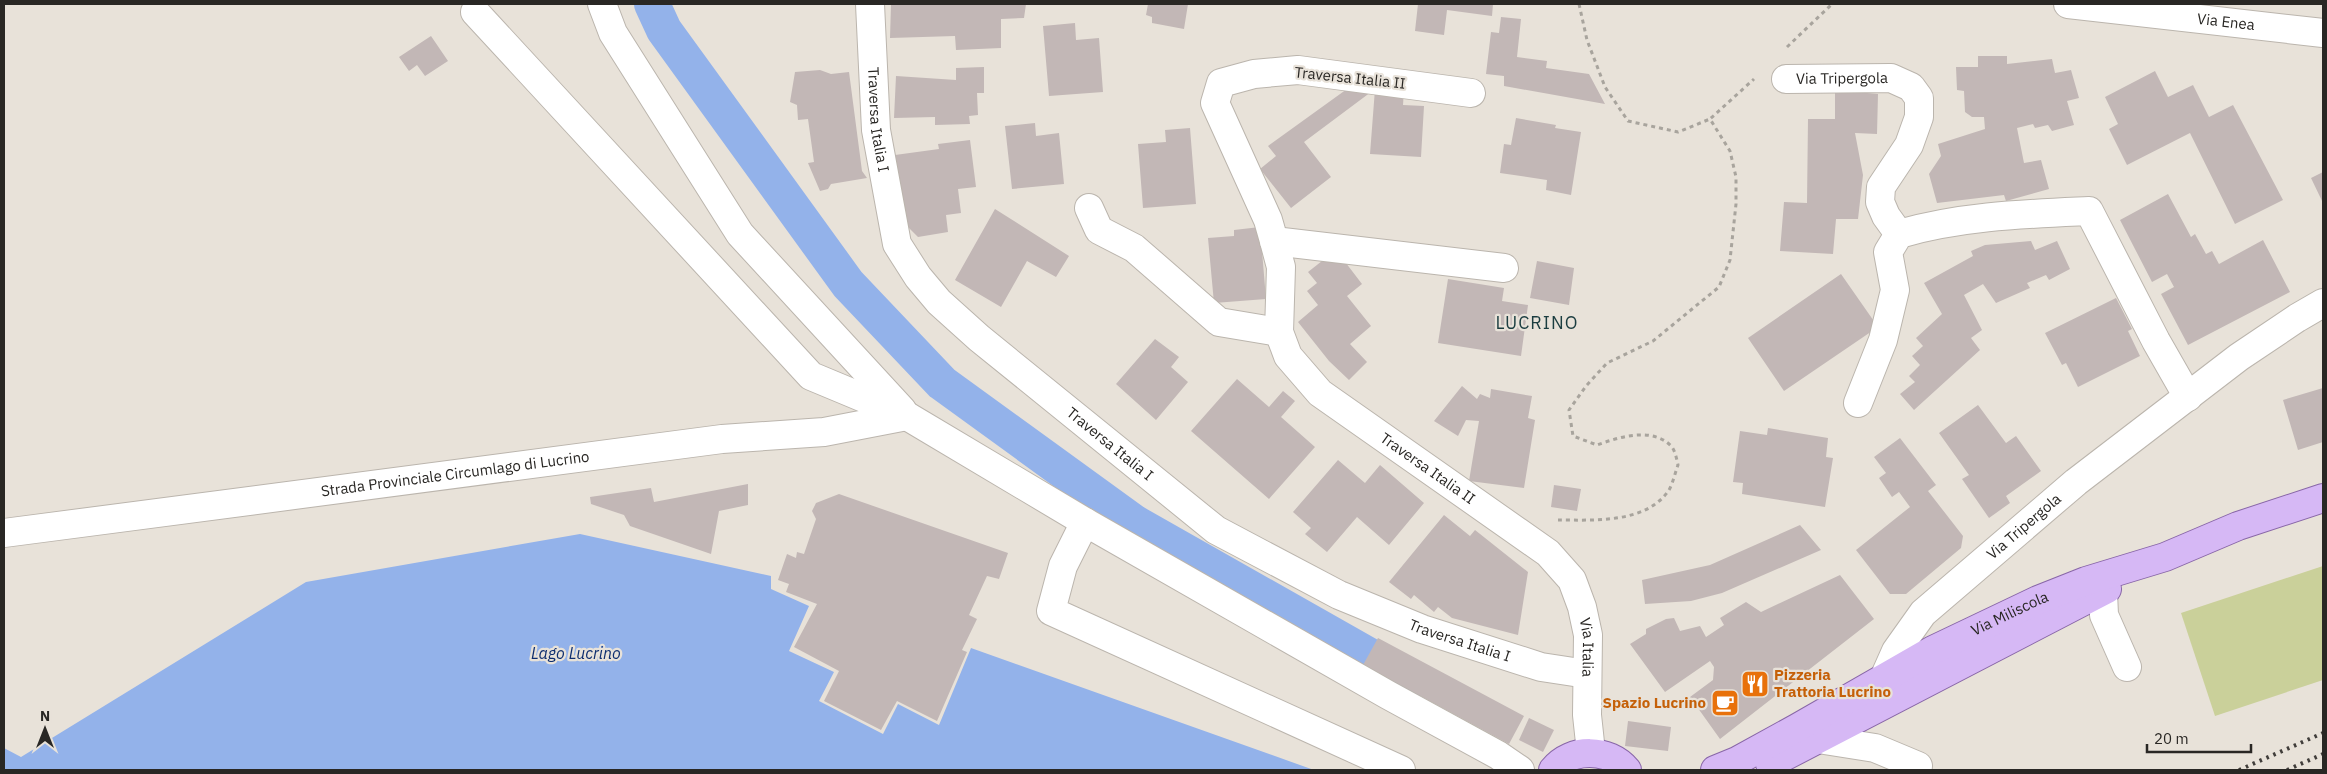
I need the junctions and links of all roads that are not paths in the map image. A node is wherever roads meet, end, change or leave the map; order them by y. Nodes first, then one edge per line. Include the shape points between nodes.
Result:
1 (602, 4) edge
2 (870, 4) edge
3 (2068, 4) edge
4 (475, 12) dead end
5 (2323, 33) edge
6 (1786, 79) dead end
7 (1471, 93) dead end
8 (1089, 208) dead end
9 (1899, 234) junction
10 (1274, 241) junction
11 (1504, 268) dead end
12 (2323, 303) edge
13 (1279, 332) junction
14 (2188, 397) junction
15 (1858, 404) dead end
16 (908, 416) junction
17 (2323, 498) edge
18 (1085, 522) junction
19 (4, 533) edge
20 (1548, 553) joint
21 (2165, 557) junction
22 (2103, 592) junction
23 (2127, 667) dead end
24 (1587, 674) junction
25 (1884, 678) junction
26 (1818, 738) junction
27 (1591, 752) junction
28 (1918, 766) dead end
29 (1630, 769) edge
30 (1401, 770) edge
31 (1520, 770) edge
32 (1552, 770) edge
33 (1715, 770) edge
34 (1758, 770) edge

1 - 16 street via 613,33 740,234
2 - 24 street, Traversa Italia I via 876,130 897,244 939,302 1216,530 1339,595 1422,629 1541,667
3 - 5 street, Via Enea
4 - 16 street via 811,376
6 - 9 street, Via Tripergola via 1891,78 1911,87 1918,98 1919,117 1908,145 1881,187 1880,202
7 - 10 street, Traversa Italia II via 1298,70 1254,74 1222,83 1215,103 1268,220
8 - 13 street via 1100,230 1134,248 1219,322
9 - 14 street via 1930,225 2000,215 2089,211
9 - 15 street via 1888,252 1895,290 1883,340
10 - 11 street
10 - 13 street, Traversa Italia II via 1281,267
12 - 14 street, Via Tripergola via 2239,357
13 - 20 street, Traversa Italia II via 1288,356 1320,393
14 - 25 street, Via Tripergola via 2076,482 1923,613 1896,651
16 - 18 street
16 - 19 street, Strada Provinciale Circumlago di Lucrino via 824,432 722,439
17 - 21 main road, Via Miliscola via 2238,526
18 - 30 street via 1063,566 1051,611
18 - 31 street
20 - 24 street, Via Italia via 1572,580 1582,607 1588,635
21 - 22 main road
21 - 25 main road, Via Miliscola via 2086,581 2038,600 1932,650
22 - 23 street via 2104,615
22 - 26 main road
24 - 27 street, Via Italia
25 - 33 main road, Via Miliscola via 1737,761
26 - 28 street via 1875,748
26 - 34 main road
27 - 29 main road via 1604,754
27 - 32 main road via 1566,759

